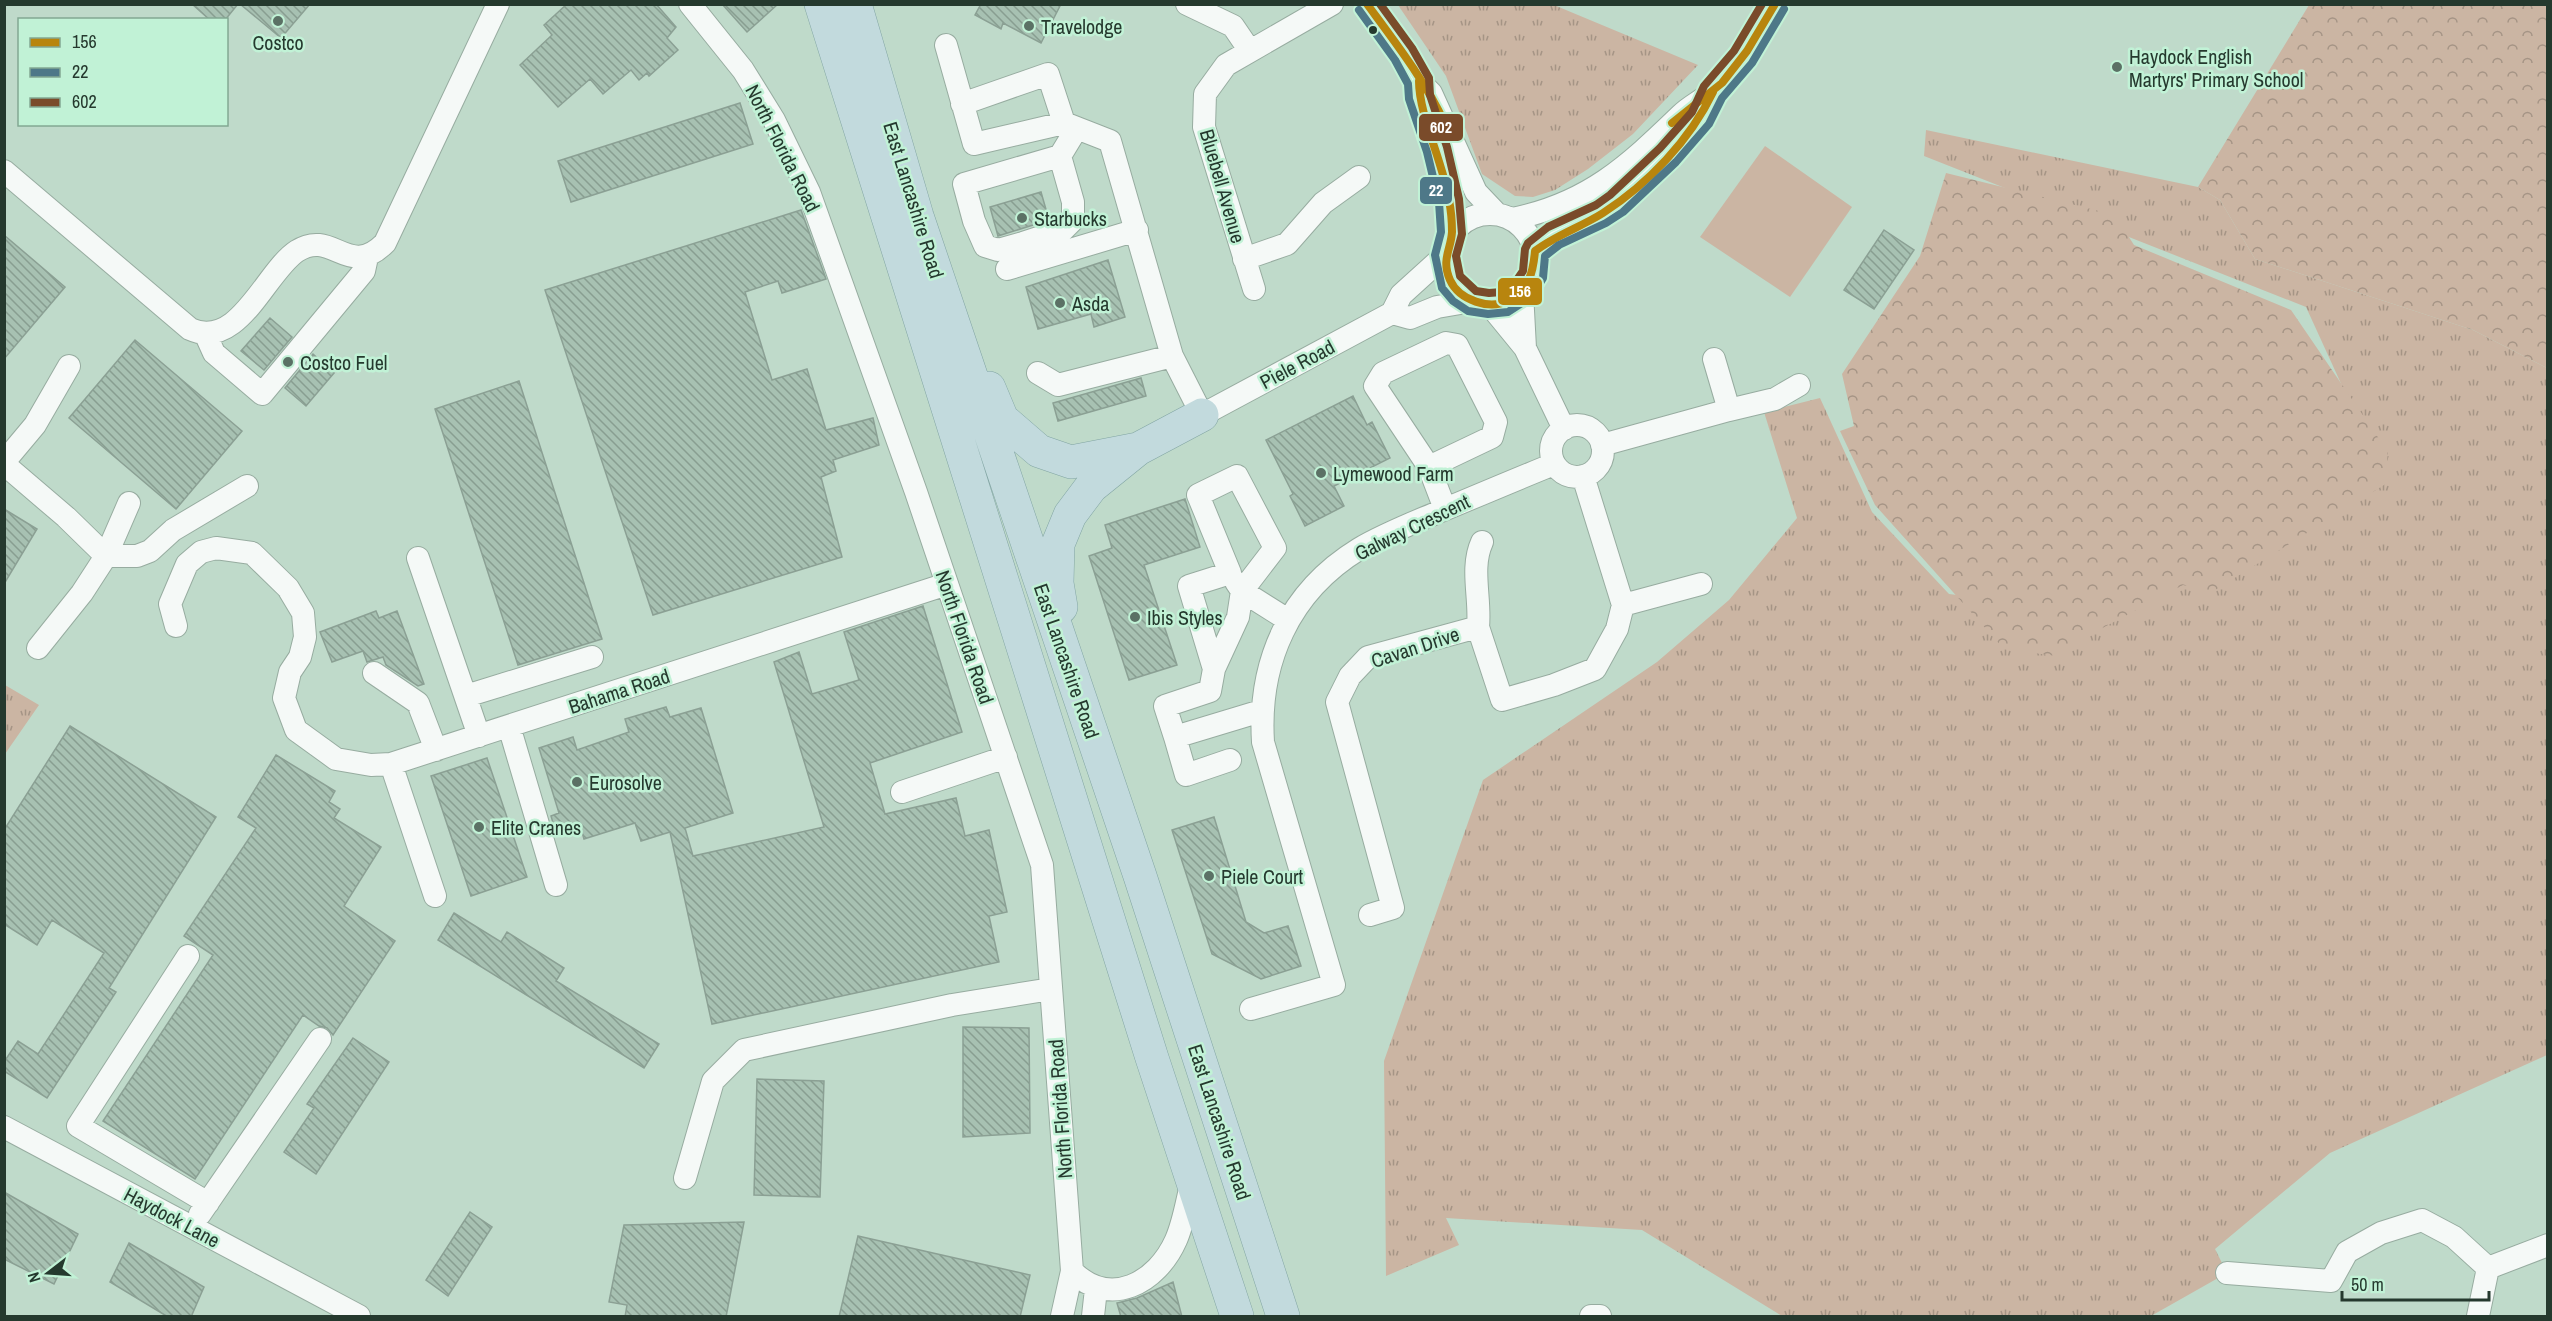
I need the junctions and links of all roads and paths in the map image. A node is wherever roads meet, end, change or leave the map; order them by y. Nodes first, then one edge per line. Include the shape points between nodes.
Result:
1 (498, 4) edge
2 (690, 4) edge
3 (821, 4) edge
4 (855, 4) edge
5 (1187, 4) edge
6 (1332, 4) edge
7 (1367, 4) edge
8 (1775, 4) edge
9 (946, 45) dead end
10 (1250, 51) junction
11 (1419, 81) junction
12 (1713, 92) junction
13 (962, 104) junction
14 (1070, 125) junction
15 (1060, 156) junction
16 (4, 171) edge
17 (1359, 177) dead end
18 (917, 216) junction
19 (1504, 216) junction
20 (1137, 230) junction
21 (1452, 233) junction
22 (1535, 251) junction
23 (1445, 255) junction
24 (367, 257) junction
25 (1244, 259) junction
26 (1007, 269) dead end
27 (1254, 289) dead end
28 (1522, 292) junction
29 (1481, 302) junction
30 (1392, 313) junction
31 (205, 333) junction
32 (1525, 348) junction
33 (1173, 356) junction
34 (1714, 359) dead end
35 (69, 366) dead end
36 (1038, 373) dead end
37 (1799, 385) dead end
38 (1729, 410) junction
39 (1202, 415) junction
40 (1564, 429) junction
41 (1602, 445) junction
42 (1138, 449) junction
43 (4, 463) edge
44 (1554, 464) junction
45 (1429, 467) junction
46 (1583, 476) junction
47 (247, 486) dead end
48 (129, 503) dead end
49 (1445, 509) junction
50 (1482, 542) dead end
51 (106, 556) junction
52 (418, 558) dead end
53 (1236, 582) junction
54 (947, 584) junction
55 (1701, 584) dead end
56 (1623, 605) junction
57 (1288, 620) junction
58 (176, 626) dead end
59 (1478, 627) junction
60 (38, 648) dead end
61 (592, 657) dead end
62 (1214, 669) junction
63 (374, 673) dead end
64 (1078, 694) junction
65 (466, 696) junction
66 (1261, 711) junction
67 (509, 726) junction
68 (479, 736) junction
69 (1174, 737) junction
70 (436, 750) junction
71 (1006, 757) junction
72 (1230, 760) dead end
73 (391, 764) junction
74 (902, 792) dead end
75 (556, 885) dead end
76 (435, 896) dead end
77 (1370, 915) dead end
78 (188, 956) dead end
79 (1051, 989) junction
80 (1251, 1009) dead end
81 (320, 1039) dead end
82 (4, 1127) edge
83 (685, 1178) dead end
84 (1192, 1181) junction
85 (208, 1203) junction
86 (191, 1228) junction
87 (2547, 1245) edge
88 (2488, 1268) junction
89 (1072, 1271) junction
90 (2227, 1273) dead end
91 (1096, 1289) junction
92 (344, 1313) edge
93 (1282, 1315) edge
94 (1062, 1317) edge
95 (1093, 1317) edge
96 (1236, 1317) edge
97 (1591, 1317) edge
98 (1600, 1317) edge
99 (2478, 1317) edge

1 - 24 street via 392,233
2 - 54 street, North Florida Road via 743,70 774,120 809,192
3 - 84 highway, East Lancashire Road
4 - 18 highway, East Lancashire Road
5 - 10 street via 1233,26
6 - 10 street, Bluebell Avenue
7 - 11 street
8 - 12 street via 1743,57
9 - 13 street
10 - 25 street, Bluebell Avenue via 1227,65 1205,94 1203,127
11 - 19 street via 1431,93 1476,192
11 - 21 street via 1419,98 1449,200
12 - 19 street via 1690,106 1641,153 1598,186 1545,212
12 - 22 street via 1701,118 1617,203 1553,236
13 - 14 street via 974,144
13 - 14 street via 1048,74
14 - 15 street
14 - 20 street via 1110,141
15 - 15 street via 1073,202 1073,220 1063,230 1023,243 998,250 985,246 964,184
16 - 31 street via 190,329
17 - 25 street via 1323,203 1287,244
18 - 42 highway via 1002,419 1039,451 1071,462
18 - 64 highway, East Lancashire Road
19 - 21 street via 1472,217
19 - 22 street via 1525,229
20 - 26 street
20 - 33 street
21 - 23 street
22 - 28 street via 1533,274
23 - 29 street via 1450,281 1460,293
23 - 30 street, Piele Road via 1401,295
24 - 31 street via 357,258 318,245 297,251 234,322
24 - 31 street via 364,271 262,393 214,353
25 - 27 street, Bluebell Avenue
28 - 29 street via 1505,302
28 - 32 street
29 - 30 street, Piele Road via 1437,307 1410,318
29 - 32 street
30 - 39 street, Piele Road
32 - 40 street
33 - 36 street via 1058,385
33 - 39 street
34 - 38 street
35 - 43 street via 35,425
37 - 38 street via 1775,399
38 - 41 street
39 - 42 highway
40 - 41 street via 1587,428
40 - 44 street via 1552,448
41 - 46 street via 1599,465
42 - 64 highway via 1091,487 1070,514 1058,544 1057,583
43 - 51 street
44 - 46 street via 1564,473
44 - 49 street, Galway Crescent
45 - 45 street via 1375,386 1383,373 1446,343 1457,345 1496,423 1492,437
45 - 49 street
46 - 56 street
47 - 51 street via 173,530 150,550 137,556
48 - 51 street
49 - 57 street, Galway Crescent via 1358,550 1307,593
50 - 59 street via 1477,552
51 - 60 street
52 - 65 street
53 - 57 street
53 - 62 street via 1238,617
53 - 62 street via 1189,586
54 - 67 street, Bahama Road
54 - 71 street, North Florida Road
55 - 56 street
56 - 59 street, Cavan Drive via 1617,629 1595,669 1502,700
57 - 66 street, Galway Crescent via 1266,677
58 - 73 street, Bahama Road via 170,604 187,564 201,552 216,548 252,553 288,588 305,620 305,638 300,657 290,672 285,698 296,730 336,759
59 - 77 street, Cavan Drive via 1368,657 1350,676 1337,702 1393,908
61 - 65 street
62 - 69 street via 1210,691 1165,706
63 - 70 street via 418,703
64 - 93 highway, East Lancashire Road
65 - 68 street
66 - 69 street
66 - 80 street, Galway Crescent via 1263,742 1276,792 1334,985
67 - 68 street, Bahama Road
67 - 75 street
68 - 70 street, Bahama Road
69 - 72 street via 1186,775
70 - 73 street, Bahama Road
71 - 74 street
71 - 79 street, North Florida Road via 1042,865
73 - 76 street
78 - 85 street via 78,1126
79 - 83 street via 952,1005 744,1050 713,1081
79 - 89 street, North Florida Road
81 - 85 street
82 - 86 street, Haydock Lane
84 - 91 street via 1176,1239 1153,1274 1131,1286
84 - 96 highway, East Lancashire Road
85 - 86 street
86 - 92 street, Haydock Lane
87 - 88 street
88 - 90 street via 2454,1237 2422,1220 2381,1233 2347,1252 2331,1281
88 - 99 street
89 - 91 street
89 - 94 street, North Florida Road
91 - 95 street
97 - 98 street

